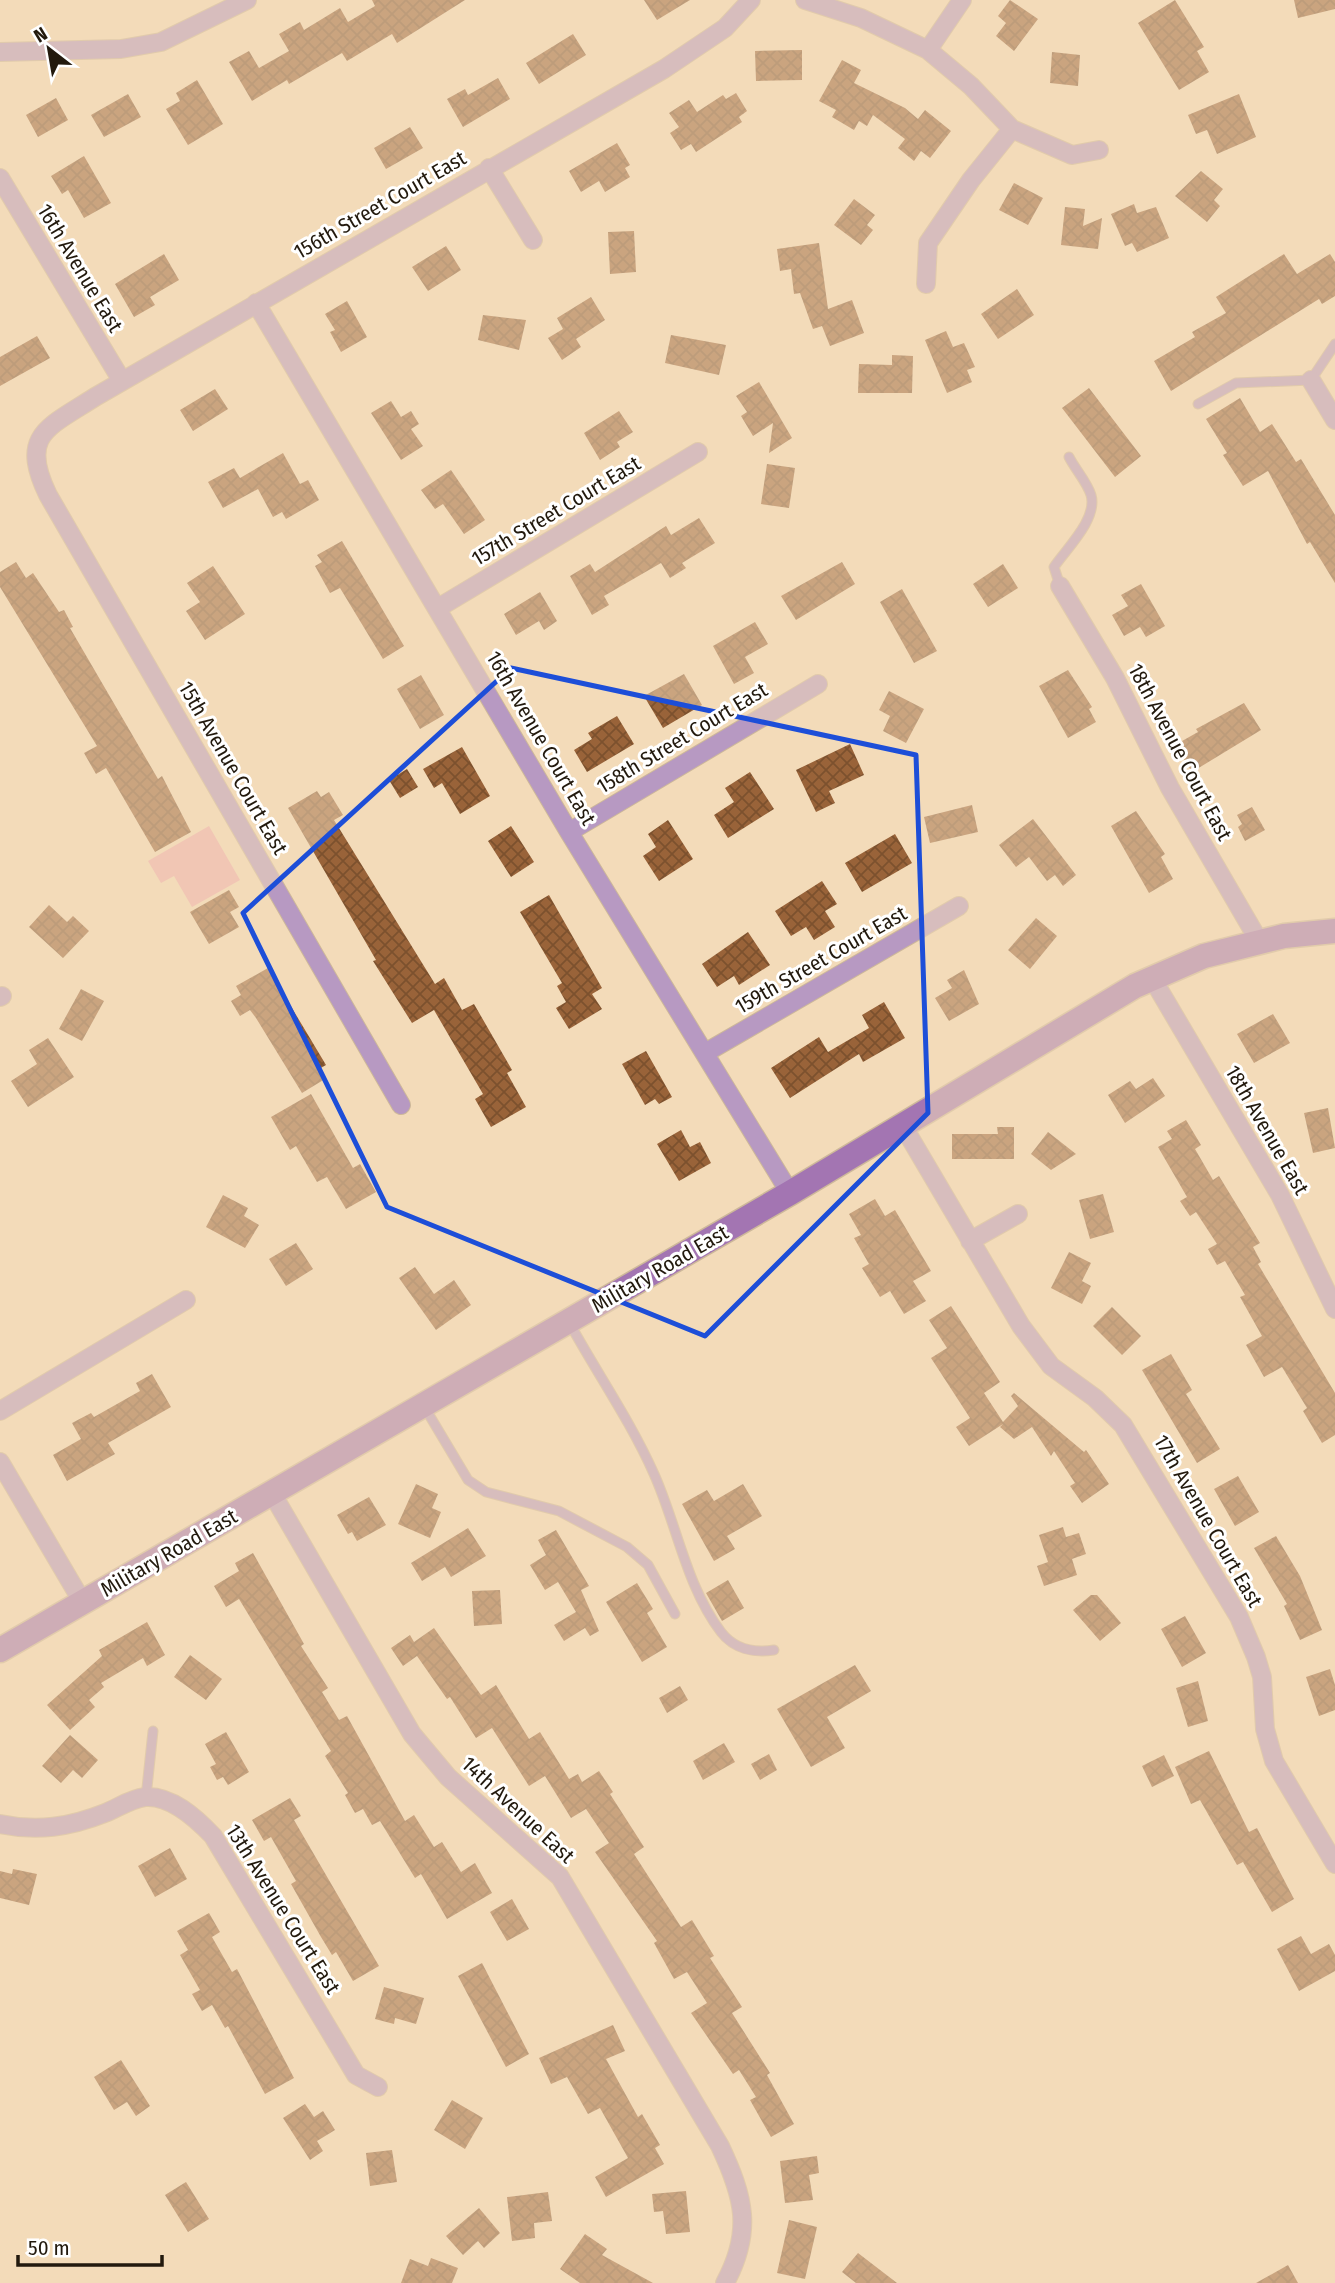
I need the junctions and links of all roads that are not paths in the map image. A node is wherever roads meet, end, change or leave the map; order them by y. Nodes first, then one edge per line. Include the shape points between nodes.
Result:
1 (247, 0) edge
2 (751, 0) edge
3 (805, 0) edge
4 (962, 0) edge
5 (928, 50) junction
6 (0, 52) edge
7 (1012, 129) junction
8 (1099, 150) dead end
9 (489, 167) junction
10 (0, 178) edge
11 (533, 240) dead end
12 (926, 284) dead end
13 (256, 303) junction
14 (1335, 344) edge
15 (1311, 380) junction
16 (122, 381) junction
17 (1198, 404) dead end
18 (1335, 420) edge
19 (34, 451) joint
20 (698, 452) dead end
21 (1069, 457) dead end
22 (1059, 586) joint
23 (438, 608) junction
24 (818, 684) dead end
25 (569, 832) junction
26 (959, 906) dead end
27 (1335, 931) edge
28 (1259, 941) junction
29 (1152, 978) junction
30 (705, 1053) junction
31 (401, 1105) dead end
32 (903, 1126) junction
33 (790, 1193) junction
34 (1018, 1214) dead end
35 (970, 1241) junction
36 (186, 1300) dead end
37 (1335, 1309) edge
38 (569, 1322) junction
39 (424, 1406) junction
40 (0, 1410) edge
41 (0, 1462) edge
42 (273, 1494) junction
43 (83, 1603) junction
44 (675, 1614) dead end
45 (0, 1650) edge
46 (774, 1650) dead end
47 (153, 1731) dead end
48 (146, 1797) junction
49 (0, 1824) edge
50 (1335, 1864) edge
51 (378, 2087) dead end
52 (725, 2283) edge

1 - 6 street via 161,42 121,49
2 - 9 street, 156th Street Court East via 725,28 664,69
3 - 5 street via 861,18
4 - 5 street
5 - 7 street
7 - 8 street via 1072,155
7 - 12 street via 928,243
9 - 11 street
9 - 13 street, 156th Street Court East
10 - 16 street, 16th Avenue East
13 - 16 street, 156th Street Court East
13 - 23 street, 16th Avenue Court East
14 - 15 lane
15 - 17 lane via 1236,383
15 - 18 street
16 - 19 street, 156th Street Court East via 66,415
19 - 31 street, 15th Avenue Court East via 48,495
20 - 23 street, 157th Street Court East
21 - 22 lane via 1091,495 1092,508 1054,567
22 - 28 street, 18th Avenue Court East via 1115,678 1170,788
23 - 25 street, 16th Avenue Court East
24 - 25 street, 158th Street Court East
25 - 30 street, 16th Avenue Court East
26 - 30 street, 159th Street Court East
27 - 28 street, Military Road East
28 - 29 street, Military Road East via 1204,956
29 - 32 street, Military Road East
29 - 37 street, 18th Avenue East via 1280,1195
30 - 33 street, 16th Avenue Court East
32 - 33 street, Military Road East
32 - 35 street, 17th Avenue Court East
33 - 38 street, Military Road East
34 - 35 street
35 - 50 street, 17th Avenue Court East via 1051,1366 1095,1398 1137,1444 1233,1607 1262,1676 1265,1729 1274,1760
36 - 40 street
38 - 39 street, Military Road East
38 - 46 lane via 654,1475 700,1597 722,1634 739,1647 759,1653
39 - 42 street, Military Road East
39 - 44 lane via 468,1480 486,1492 559,1511 627,1547 648,1565
41 - 43 street
42 - 43 street, Military Road East
42 - 52 street, 14th Avenue East via 412,1734 448,1777 560,1877 720,2146 733,2174 743,2216 737,2261
43 - 45 street, Military Road East
47 - 48 lane
48 - 49 street via 54,1829
48 - 51 street, 13th Avenue Court East via 183,1810 213,1836 356,2075

